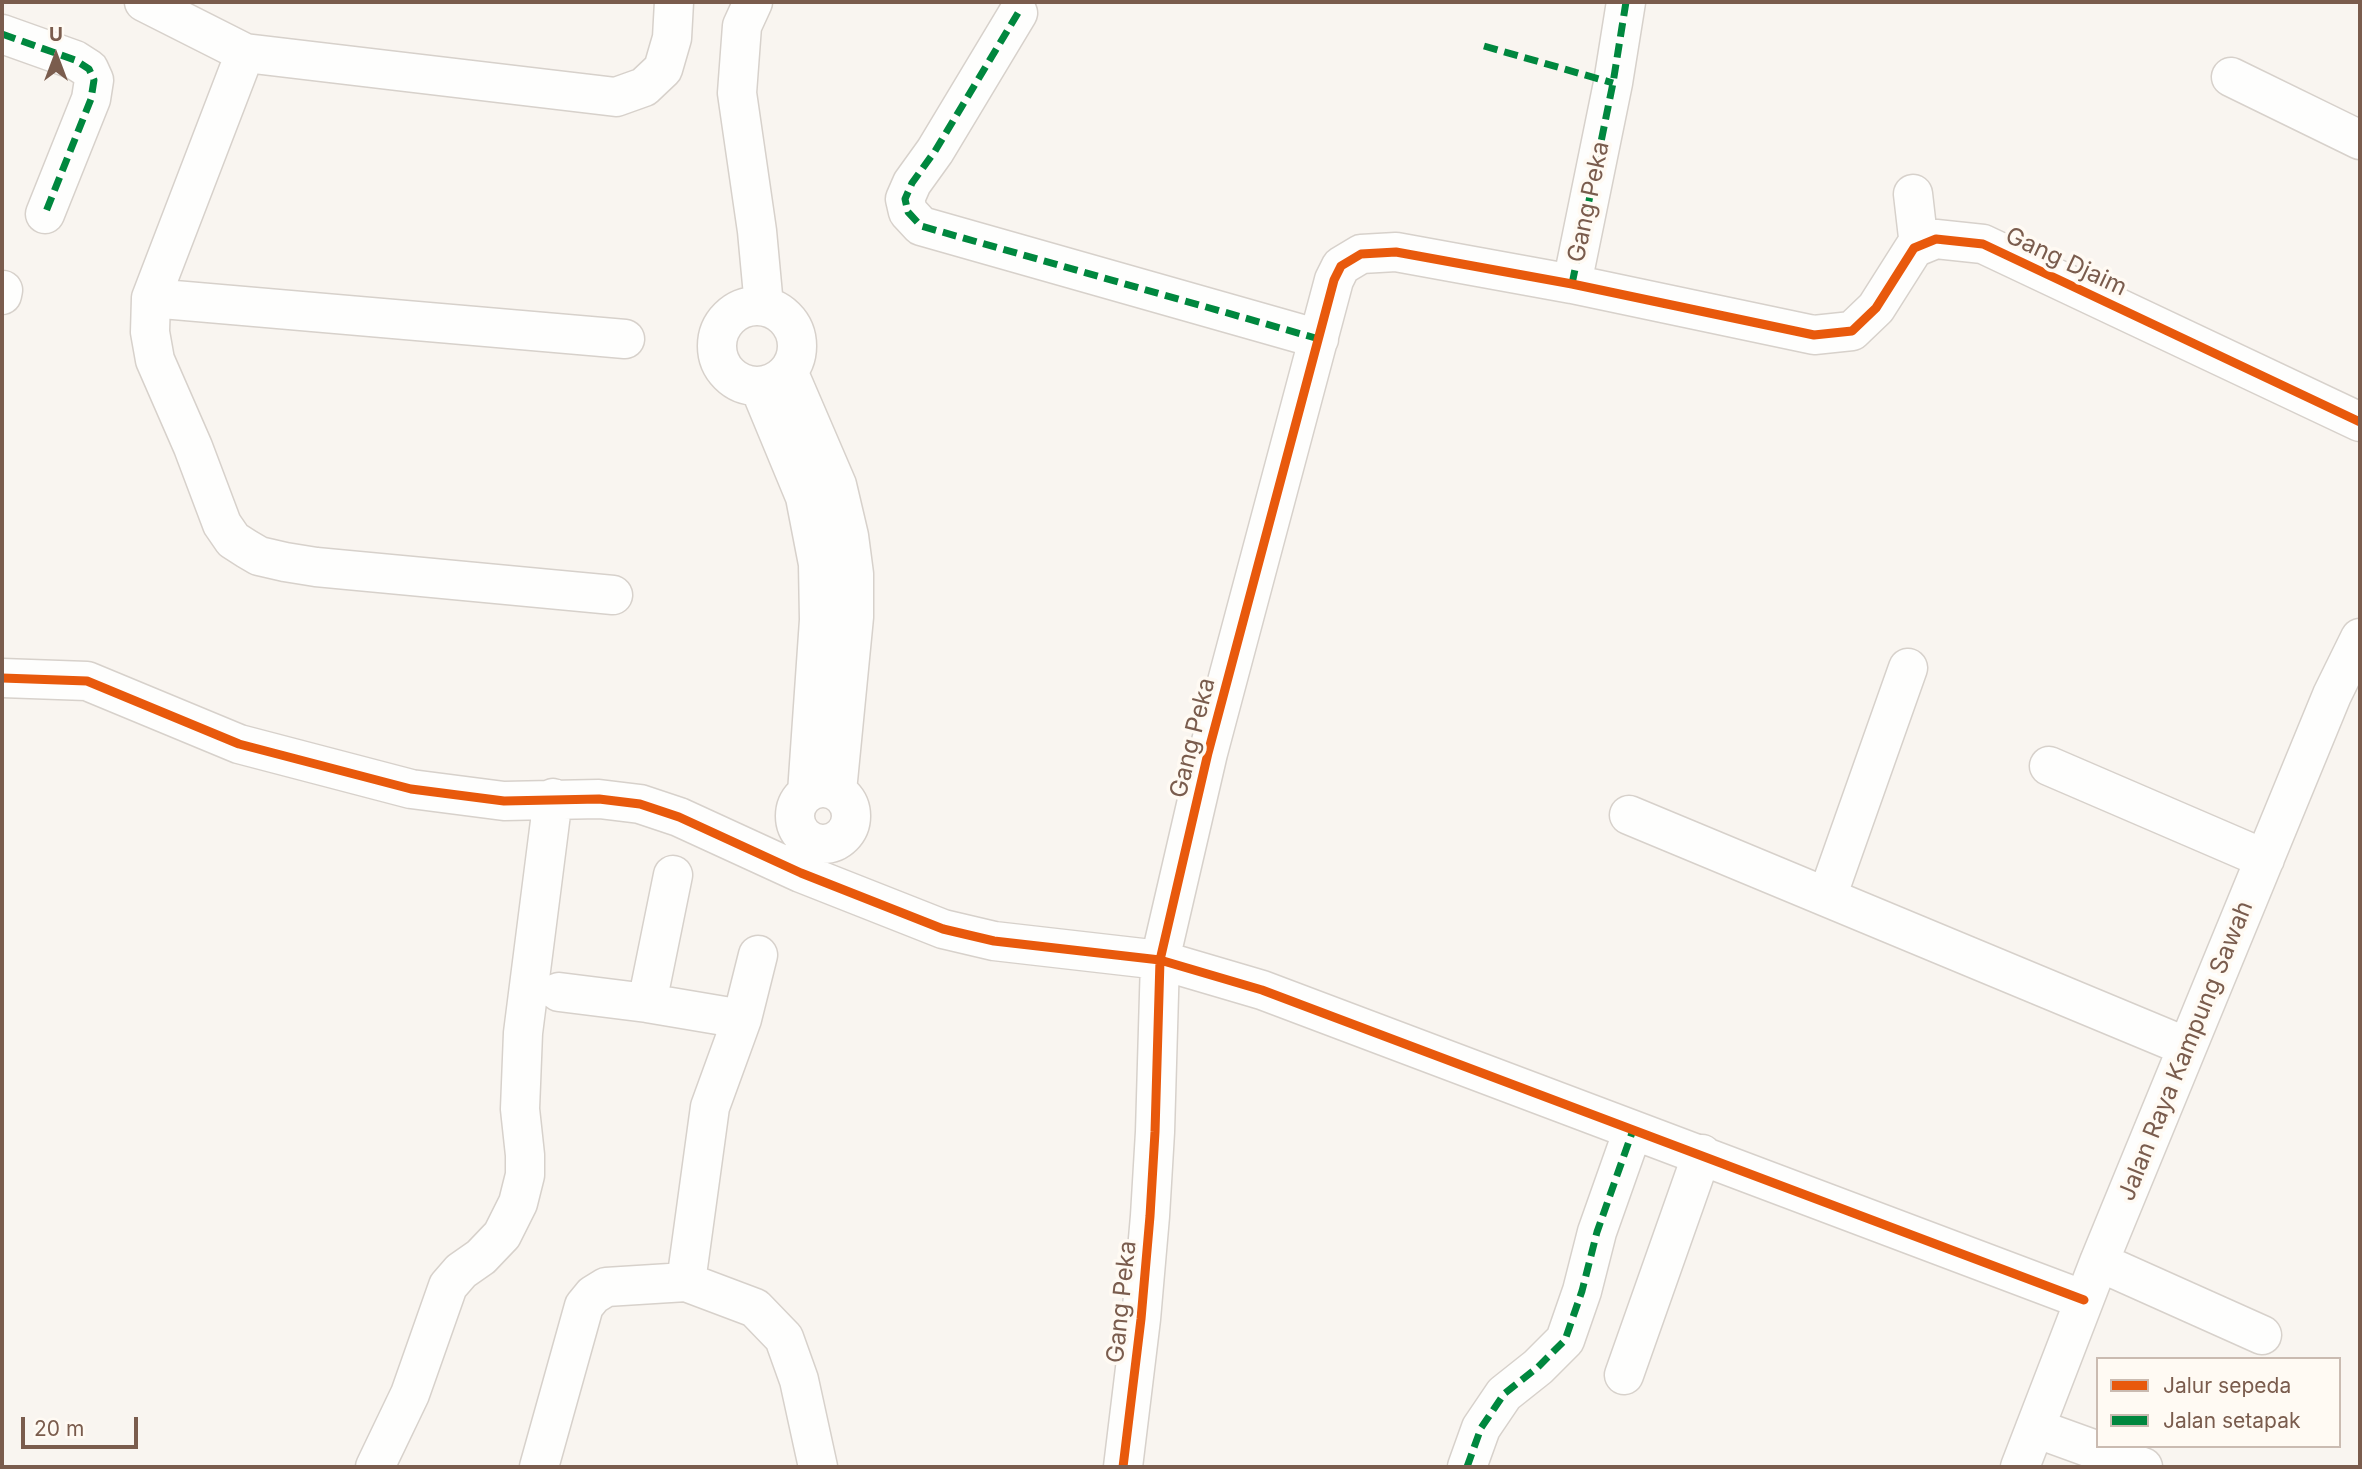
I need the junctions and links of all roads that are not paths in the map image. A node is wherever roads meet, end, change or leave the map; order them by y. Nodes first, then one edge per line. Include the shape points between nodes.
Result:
1 (144, 2) edge
2 (674, 2) edge
3 (753, 2) edge
4 (1626, 2) edge
5 (1018, 13) dead end
6 (2, 34) edge
7 (245, 53) junction
8 (2231, 77) dead end
9 (2360, 140) edge
10 (1913, 194) dead end
11 (45, 214) dead end
12 (1919, 246) junction
13 (1572, 284) junction
14 (151, 298) junction
15 (764, 306) junction
16 (625, 339) dead end
17 (1319, 339) junction
18 (774, 378) junction
19 (2360, 422) edge
20 (613, 595) dead end
21 (2360, 638) edge
22 (1908, 668) dead end
23 (2, 678) edge
24 (2049, 765) dead end
25 (552, 799) junction
26 (1629, 815) dead end
27 (807, 858) junction
28 (2265, 859) junction
29 (673, 875) dead end
30 (1827, 897) junction
31 (758, 955) dead end
32 (1160, 960) junction
33 (559, 992) dead end
34 (647, 1003) junction
35 (743, 1019) junction
36 (2187, 1047) junction
37 (1633, 1130) junction
38 (1702, 1154) junction
39 (2099, 1262) junction
40 (686, 1282) junction
41 (2084, 1300) junction
42 (2262, 1335) dead end
43 (1624, 1375) dead end
44 (2035, 1428) junction
45 (376, 1467) edge
46 (539, 1467) edge
47 (818, 1467) edge
48 (1123, 1467) edge
49 (1467, 1467) edge
50 (2020, 1467) edge
51 (2143, 1467) edge

1 - 7 street
2 - 7 street via 672,38 663,69 644,87 616,97
3 - 15 street via 743,26 737,93
4 - 13 street, Gang Peka
5 - 17 street via 912,183 905,199 908,212 921,226
6 - 11 street via 75,60 89,69 94,80 91,99
7 - 14 street
8 - 9 street
10 - 12 street
12 - 13 street via 1876,308 1852,331 1814,335
12 - 19 street, Gang Djaim via 1936,239 1983,244
13 - 17 street, Gang Peka via 1396,251 1362,254 1341,266
14 - 16 street
14 - 20 street via 155,360 222,524 240,545 259,556 316,567
15 - 18 street via 779,312 797,339 796,356
15 - 18 street via 732,314 721,327 719,360 728,374 743,383
17 - 32 street, Gang Peka via 1208,753
18 - 27 street via 853,561 836,618 822,792 845,797 851,824 840,839
21 - 28 street, Jalan Raya Kampung Sawah
22 - 30 street
23 - 25 street via 87,681 239,744 411,789 504,801
24 - 28 street
25 - 27 street via 640,804
25 - 45 street via 523,1033 520,1109 525,1165 520,1194 502,1235 448,1286 410,1394
26 - 30 street
27 - 32 street via 943,929 995,940
28 - 36 street, Jalan Raya Kampung Sawah
29 - 34 street
30 - 36 street
31 - 35 street
32 - 37 street via 1262,990
32 - 48 street, Gang Peka via 1150,1216
33 - 34 street
34 - 35 street
35 - 40 street via 710,1107
36 - 39 street, Jalan Raya Kampung Sawah
37 - 38 street
37 - 49 street via 1565,1340 1504,1394 1481,1428
38 - 41 street
38 - 43 street
39 - 41 street, Jalan Raya Kampung Sawah
39 - 42 street
40 - 46 street via 606,1287 584,1306
40 - 47 street via 755,1308 785,1338
41 - 44 street, Jalan Raya Kampung Sawah
44 - 50 street, Jalan Raya Kampung Sawah
44 - 51 street

